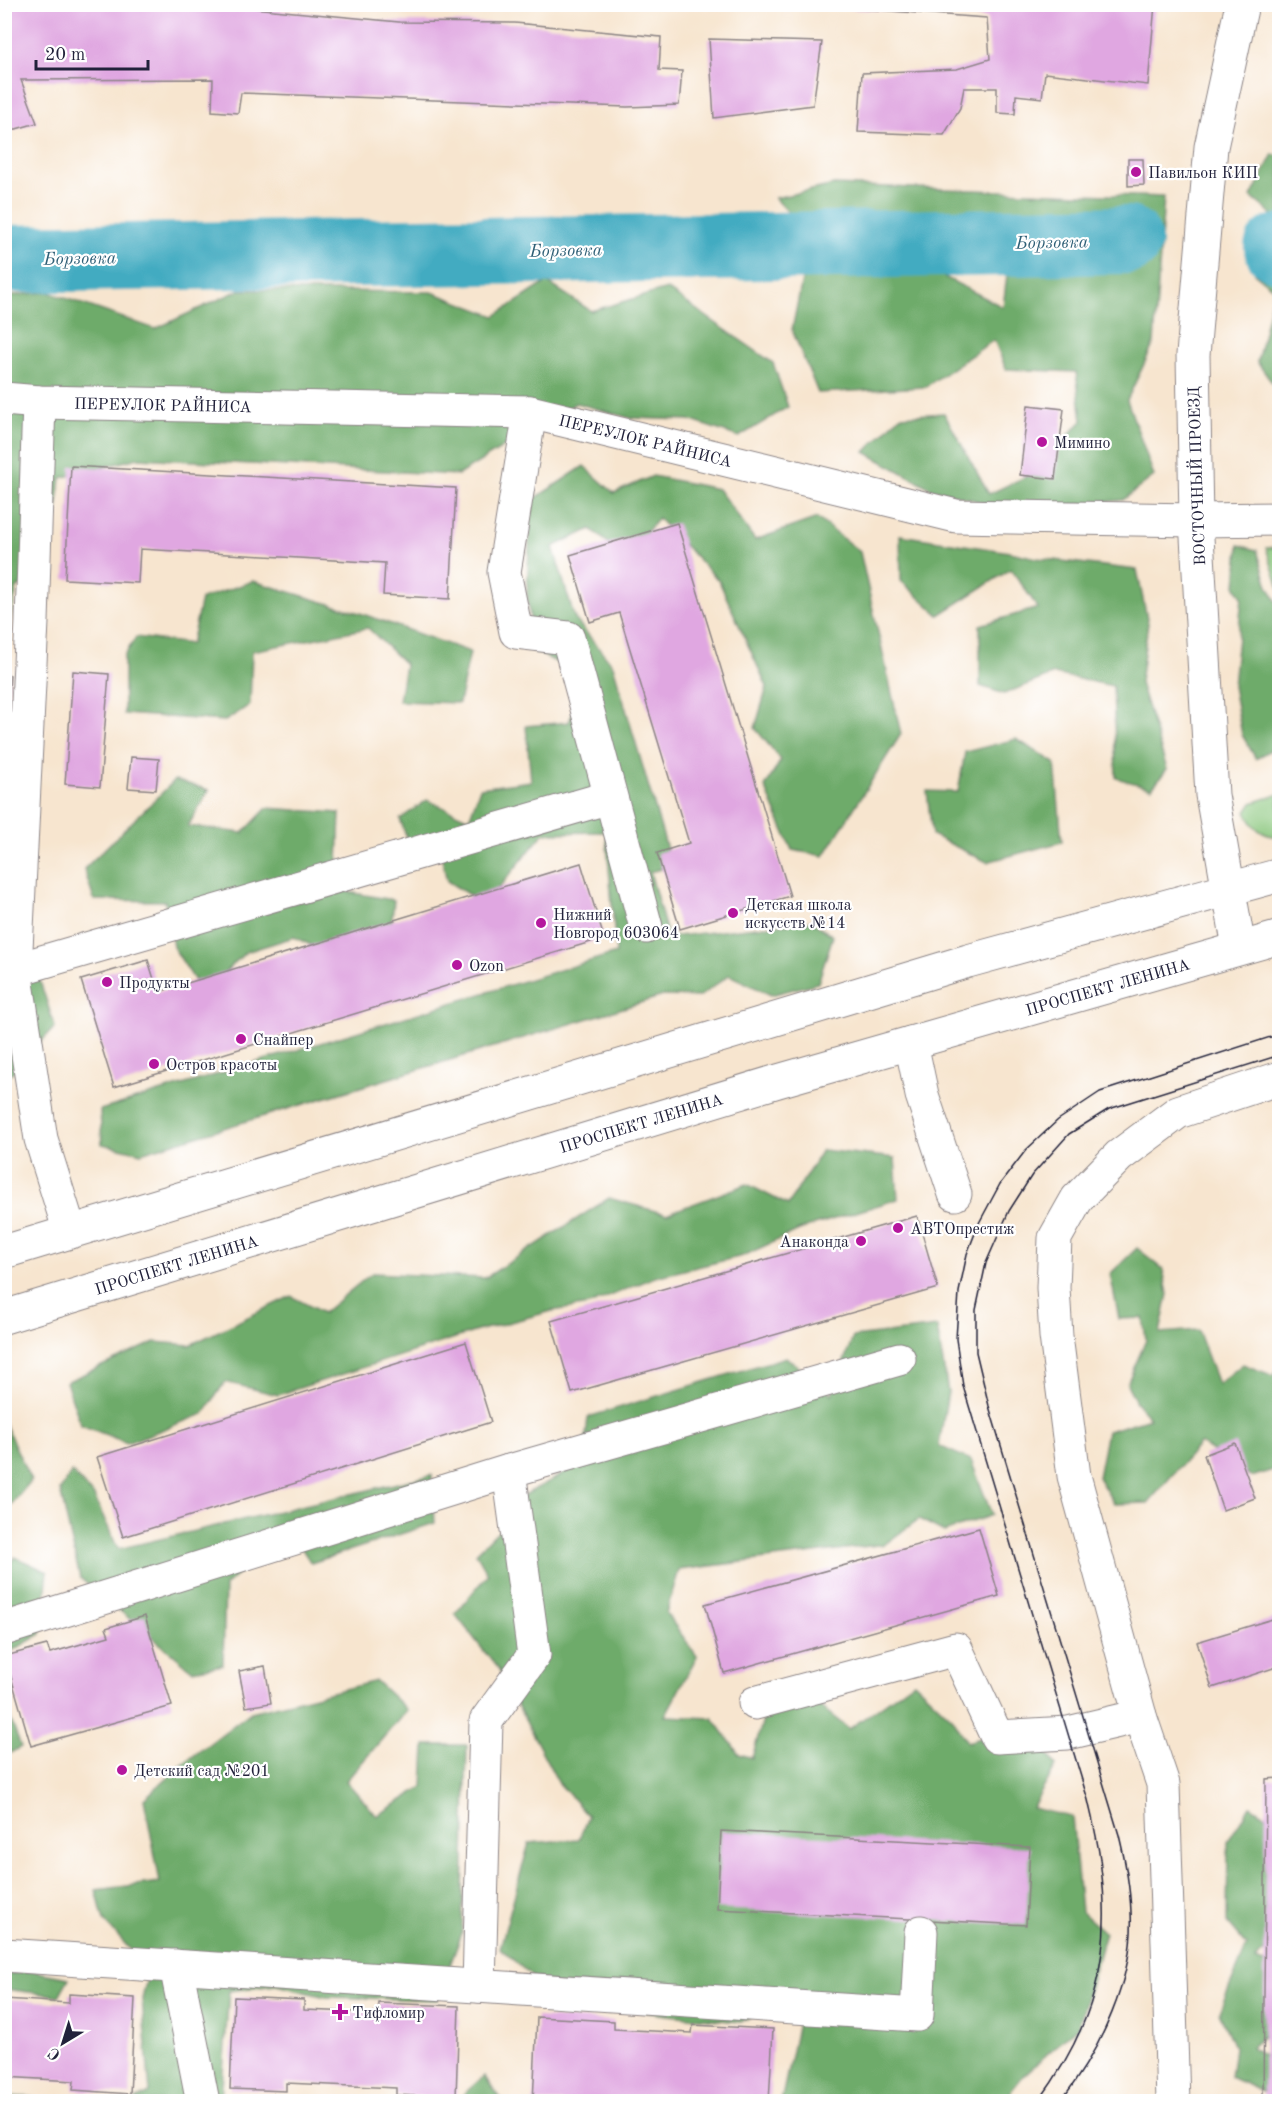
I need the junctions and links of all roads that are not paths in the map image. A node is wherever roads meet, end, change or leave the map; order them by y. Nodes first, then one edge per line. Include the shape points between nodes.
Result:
1 (1242, 4) edge
2 (4, 399) edge
3 (39, 402) junction
4 (530, 412) junction
5 (1280, 519) edge
6 (1196, 520) junction
7 (610, 797) junction
8 (1280, 875) edge
9 (1228, 890) junction
10 (646, 927) dead end
11 (1280, 937) edge
12 (1239, 948) junction
13 (10, 971) edge
14 (911, 1043) junction
15 (1280, 1078) edge
16 (955, 1194) dead end
17 (70, 1232) junction
18 (4, 1252) edge
19 (4, 1317) edge
20 (899, 1359) dead end
21 (509, 1471) junction
22 (4, 1629) edge
23 (755, 1703) dead end
24 (1140, 1716) junction
25 (921, 1932) dead end
26 (4, 1955) edge
27 (176, 1966) junction
28 (479, 1986) junction
29 (203, 2102) edge
30 (1173, 2102) edge

1 - 6 main road, ВОСТОЧНЫЙ ПРОЕЗД via 1210,158 1193,355
2 - 3 main road, ПЕРЕУЛОК РАЙНИСА
3 - 4 main road, ПЕРЕУЛОК РАЙНИСА
3 - 13 main road via 32,622
4 - 6 main road, ПЕРЕУЛОК РАЙНИСА via 956,516
4 - 7 main road via 504,572 516,632 568,638
5 - 6 main road, ПЕРЕУЛОК РАЙНИСА
6 - 9 main road, ВОСТОЧНЫЙ ПРОЕЗД via 1212,795
7 - 10 main road
7 - 13 main road
8 - 9 main road
9 - 12 main road, ВОСТОЧНЫЙ ПРОЕЗД
9 - 17 main road via 968,961
11 - 12 main road, ПРОСПЕКТ ЛЕНИНА
12 - 14 main road, ПРОСПЕКТ ЛЕНИНА
13 - 17 main road via 41,1139
14 - 16 main road via 922,1095
14 - 19 main road, ПРОСПЕКТ ЛЕНИНА
15 - 24 main road via 1178,1113 1105,1170 1077,1199 1055,1238 1055,1317 1074,1476
17 - 18 main road
20 - 21 main road
21 - 22 main road
21 - 28 main road via 534,1655 486,1721
23 - 24 main road via 956,1649 997,1737 1068,1733
24 - 30 main road via 1163,1784
25 - 28 main road via 917,2015
26 - 27 main road
27 - 28 main road
27 - 29 main road

